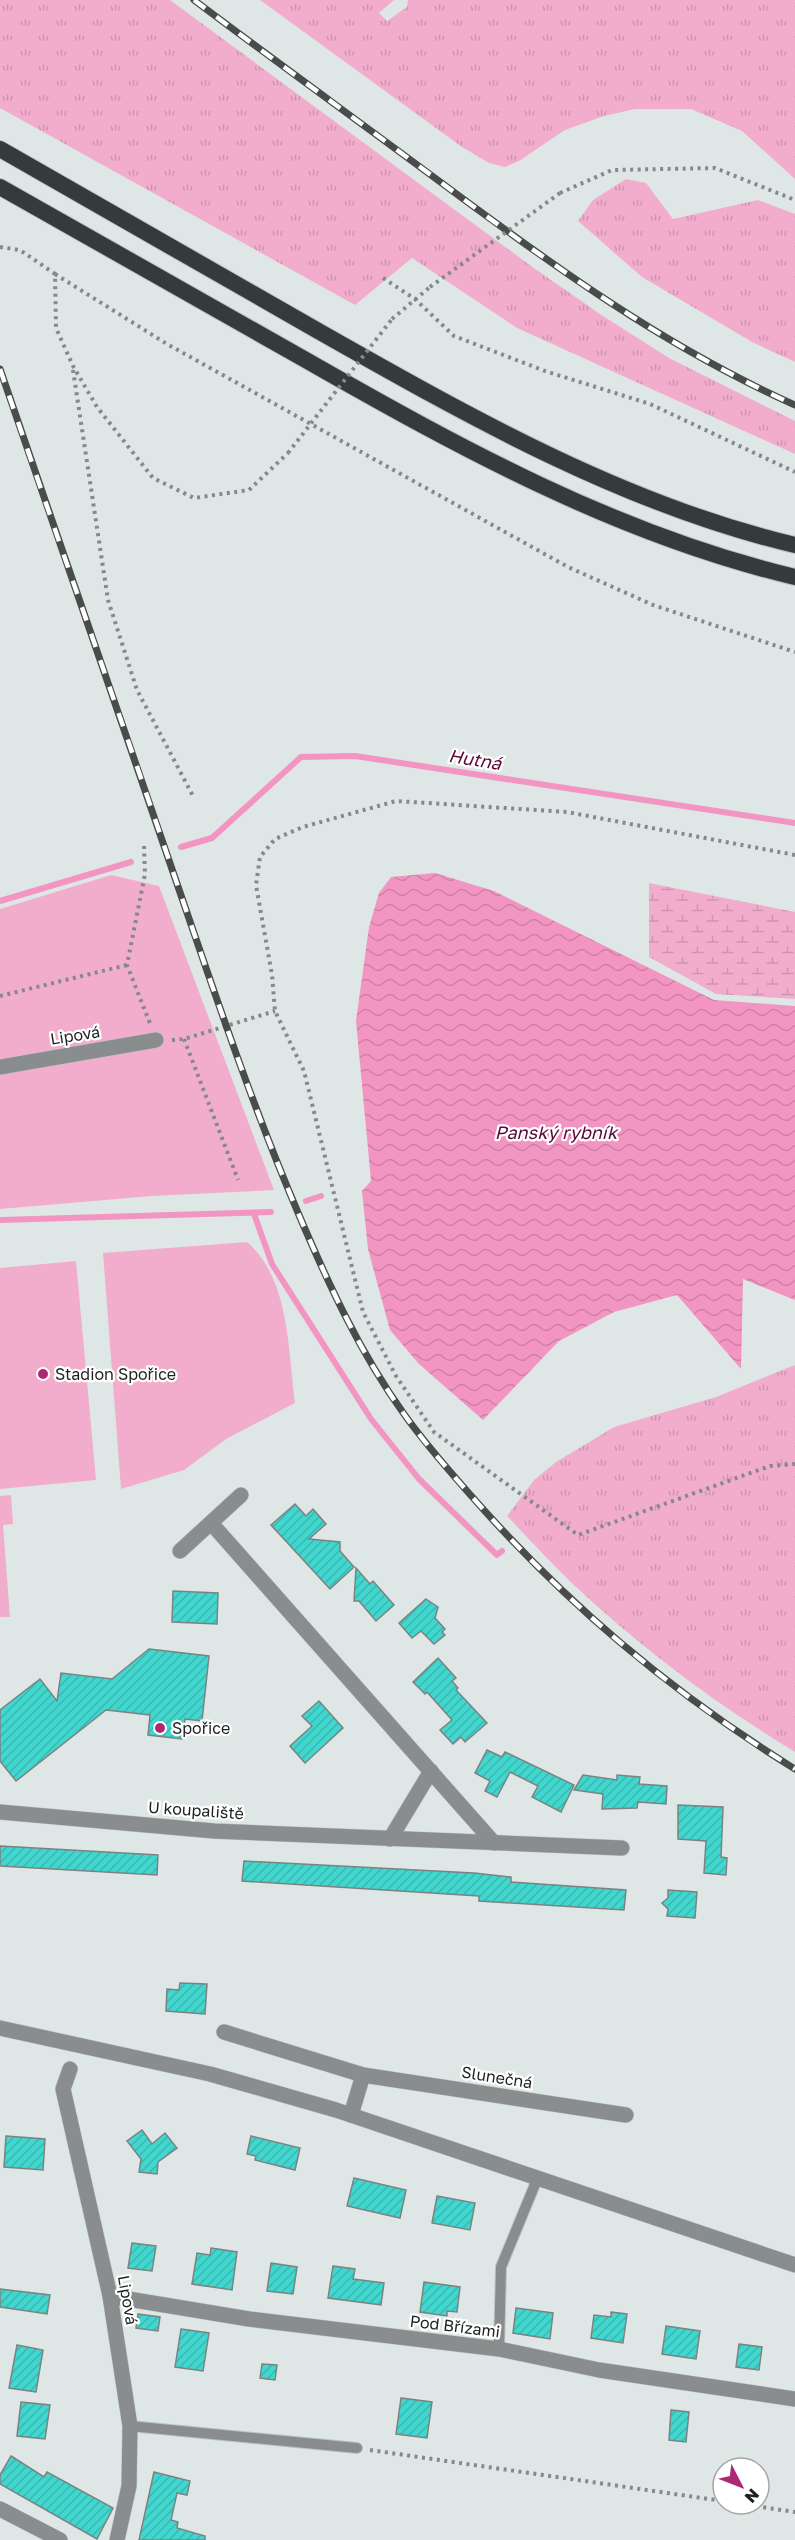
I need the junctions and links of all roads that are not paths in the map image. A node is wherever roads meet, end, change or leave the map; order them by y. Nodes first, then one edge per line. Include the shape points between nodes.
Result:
1 (0, 149) edge
2 (1, 187) edge
3 (795, 544) edge
4 (795, 577) edge
5 (156, 1040) road end
6 (0, 1067) edge
7 (241, 1495) dead end
8 (211, 1523) junction
9 (180, 1551) dead end
10 (431, 1771) junction
11 (0, 1812) edge
12 (390, 1839) junction
13 (494, 1843) junction
14 (622, 1848) dead end
15 (0, 2028) edge
16 (224, 2032) dead end
17 (70, 2068) dead end
18 (363, 2075) junction
19 (351, 2115) junction
20 (626, 2115) dead end
21 (537, 2177) junction
22 (795, 2265) edge
23 (110, 2296) junction
24 (499, 2349) junction
25 (795, 2398) edge
26 (130, 2426) junction
27 (357, 2448) road end
28 (0, 2510) edge
29 (60, 2540) edge
30 (117, 2540) edge

1 - 3 highway via 400,378 513,437 695,515
2 - 4 highway via 502,468 600,513
5 - 6 street, Lipová
7 - 8 street
8 - 9 street
8 - 10 street
10 - 12 street
10 - 13 street
11 - 12 street, U koupaliště via 214,1831
12 - 13 street, U koupaliště
13 - 14 street, U koupaliště
15 - 19 street via 210,2074
16 - 18 street, Slunečná
17 - 23 street, Lipová via 63,2089
18 - 19 street
18 - 20 street, Slunečná
19 - 21 street
21 - 22 street
21 - 24 lane via 501,2267
23 - 24 street, Pod Břízami via 249,2319
23 - 26 street, Lipová
24 - 25 street, Pod Břízami via 599,2370
26 - 27 lane
26 - 30 street, Lipová via 129,2486
28 - 29 street

